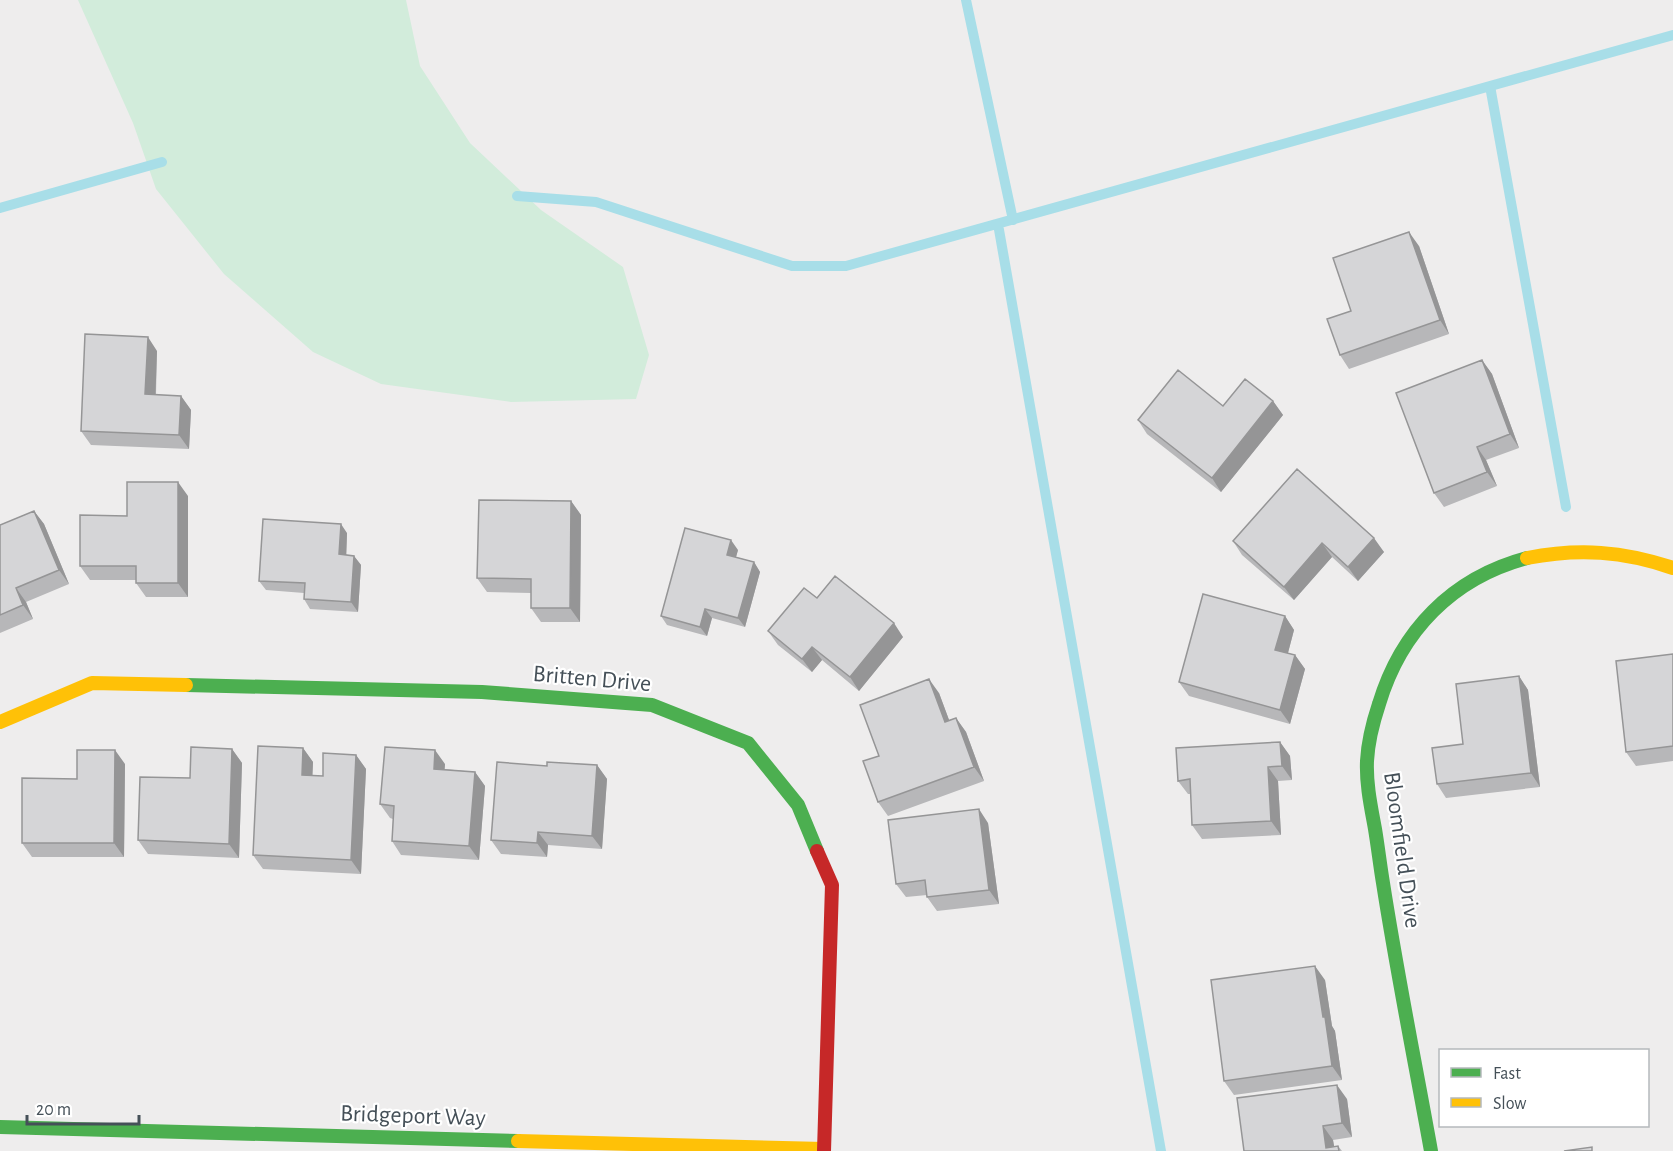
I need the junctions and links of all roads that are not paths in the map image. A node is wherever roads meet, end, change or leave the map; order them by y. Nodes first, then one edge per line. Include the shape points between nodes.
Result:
1 (1673, 568) edge
2 (0, 722) edge
3 (0, 1127) edge
4 (824, 1150) edge
5 (1431, 1151) edge

1 - 5 street, Bloomfield Drive via 1632,555 1596,552 1559,552 1493,568 1446,598 1407,640 1393,664 1371,729 1367,761 1369,795
2 - 4 street, Britten Drive via 92,683 482,692 652,705 748,743 798,805 832,885
3 - 4 street, Bridgeport Way

